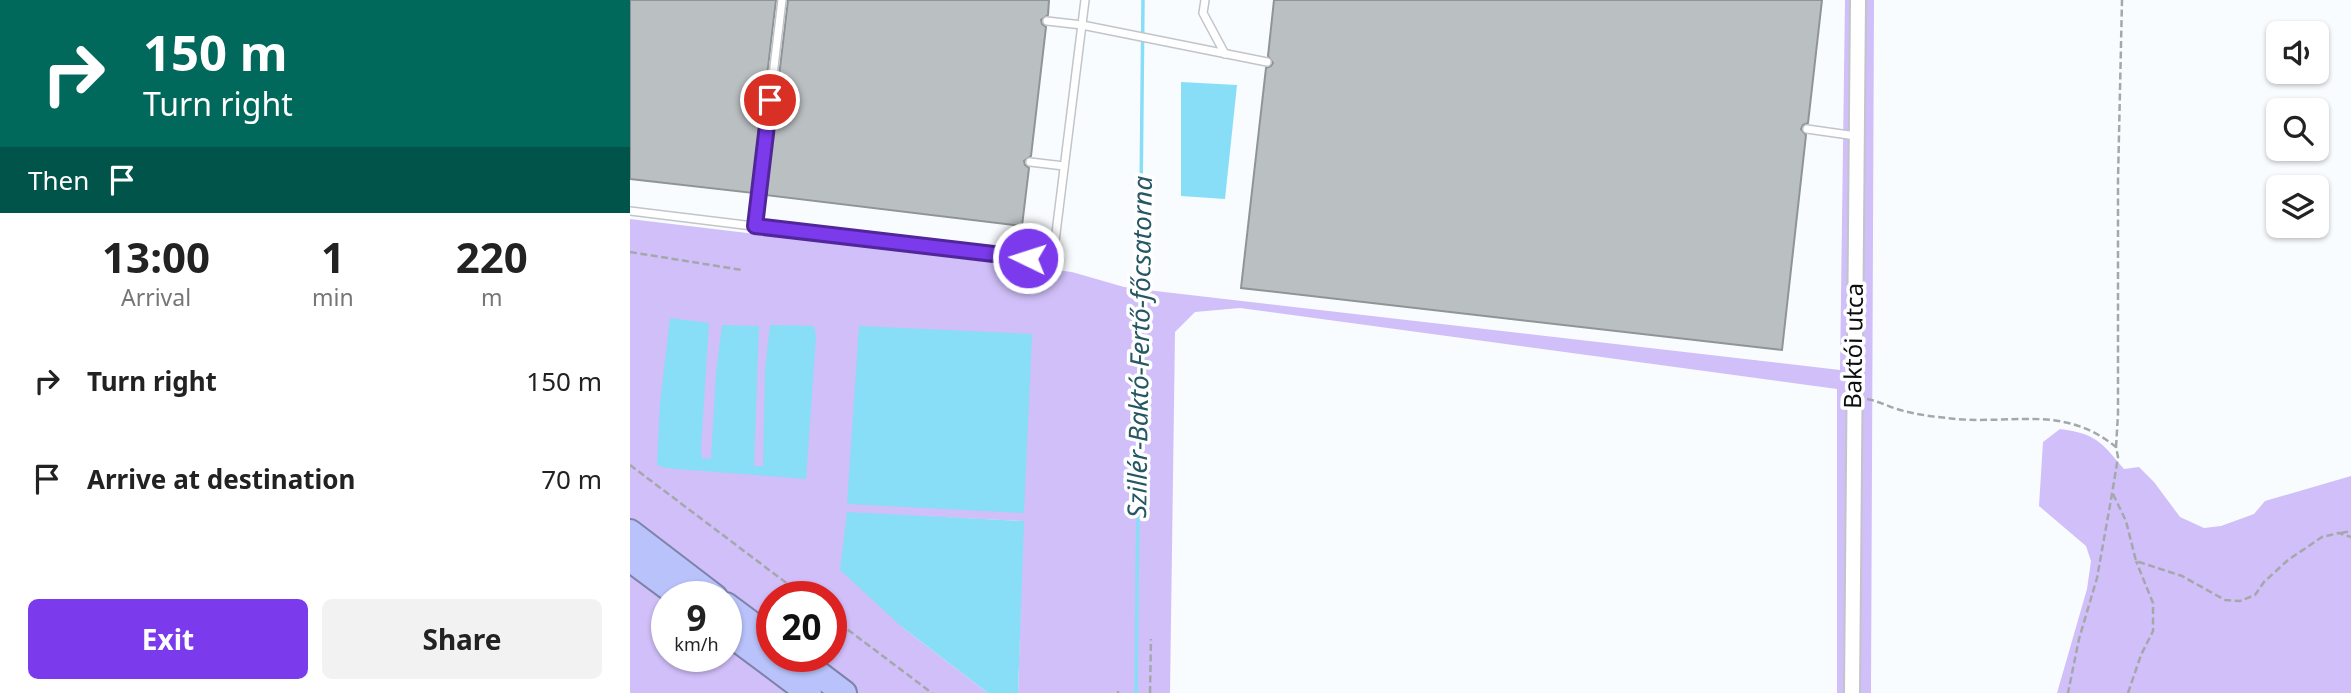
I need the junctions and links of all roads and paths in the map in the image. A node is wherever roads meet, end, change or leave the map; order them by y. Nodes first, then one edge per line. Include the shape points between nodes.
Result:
1 (782, 0) edge
2 (1085, 0) edge
3 (1205, 0) edge
4 (1858, 0) edge
5 (2122, 0) edge
6 (1047, 21) dead end
7 (1082, 25) junction
8 (1225, 54) junction
9 (1267, 62) dead end
10 (1807, 129) dead end
11 (1856, 136) junction
12 (1030, 162) dead end
13 (1064, 166) junction
14 (630, 211) edge
15 (755, 226) junction
16 (630, 252) edge
17 (743, 270) dead end
18 (1853, 397) junction
19 (2116, 447) junction
20 (630, 465) edge
21 (2112, 494) junction
22 (2351, 531) edge
23 (630, 533) edge
24 (2339, 533) junction
25 (2351, 537) edge
26 (630, 559) edge
27 (2136, 561) junction
28 (660, 581) edge
29 (694, 581) edge
30 (784, 581) edge
31 (847, 629) edge
32 (1151, 639) dead end
33 (742, 643) edge
34 (816, 672) edge
35 (809, 693) edge
36 (844, 693) edge
37 (932, 693) edge
38 (1150, 693) edge
39 (1852, 693) edge
40 (2068, 693) edge
41 (2128, 693) edge

1 - 15 lane
2 - 7 lane
3 - 8 lane via 1203,13
4 - 11 street, Baktói utca
5 - 19 path
6 - 7 lane
7 - 8 lane
7 - 13 lane
8 - 9 lane
10 - 11 lane
11 - 18 street, Baktói utca
12 - 13 lane
13 - 15 lane via 1055,241 1036,257
14 - 15 lane
16 - 17 path
18 - 19 path via 1957,419 2071,422
18 - 39 street, Baktói utca
19 - 21 path
20 - 30 path
21 - 27 path via 2126,521
21 - 40 path
22 - 24 path
23 - 29 highway
24 - 25 path
24 - 27 path via 2322,537 2280,567 2256,595 2240,601 2225,600 2182,576
26 - 28 highway
27 - 41 path via 2153,603 2152,631
31 - 37 path
32 - 38 path
33 - 35 highway
34 - 36 highway

